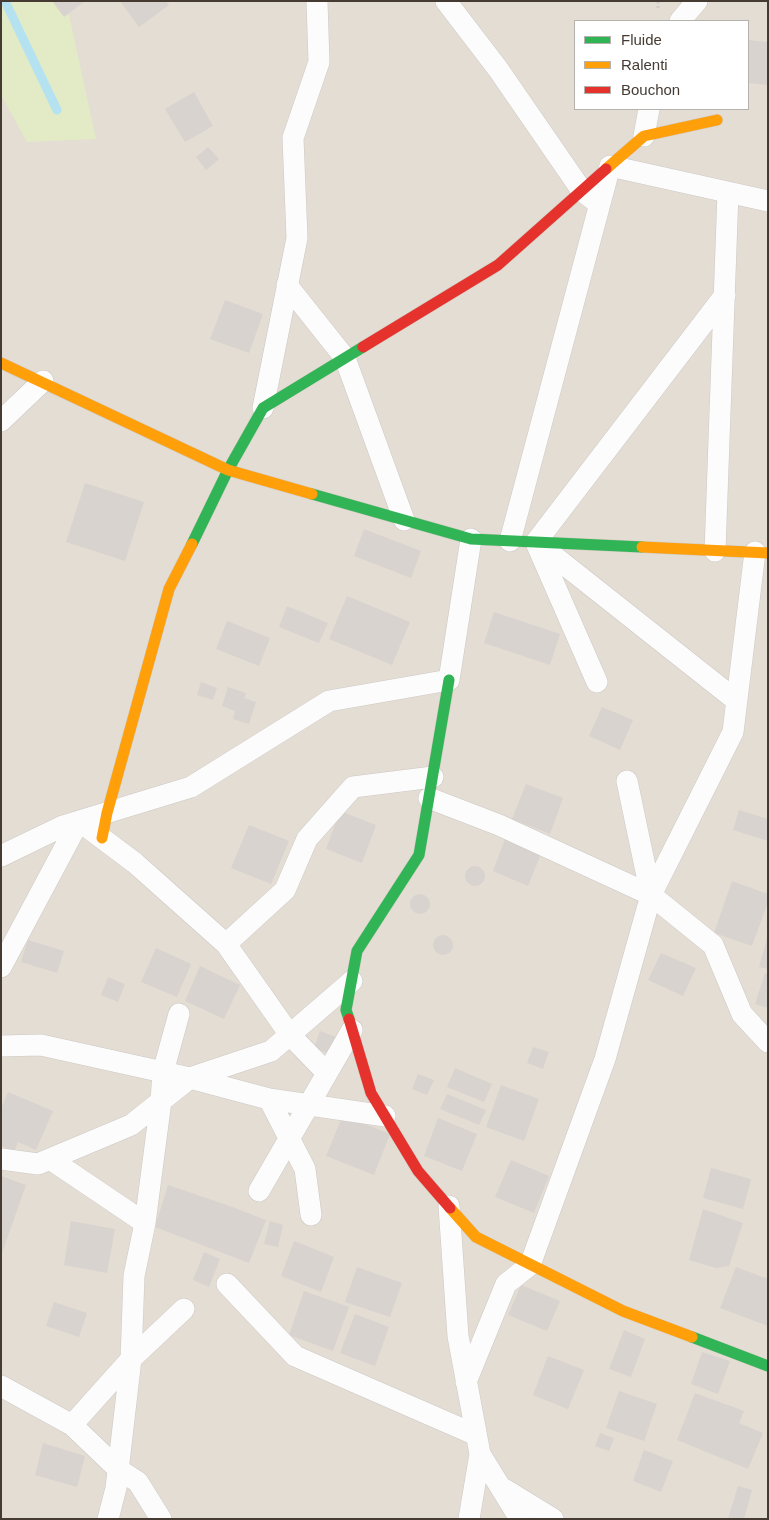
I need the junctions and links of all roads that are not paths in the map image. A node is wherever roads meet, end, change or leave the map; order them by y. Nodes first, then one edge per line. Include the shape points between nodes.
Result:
1 (317, 1) edge
2 (446, 1) edge
3 (697, 1) edge
4 (681, 20) edge
5 (649, 110) edge
6 (717, 120) dead end
7 (644, 136) junction
8 (610, 166) junction
9 (582, 190) junction
10 (728, 192) junction
11 (768, 201) edge
12 (600, 205) junction
13 (287, 285) junction
14 (725, 295) junction
15 (345, 358) junction
16 (1, 363) edge
17 (42, 382) junction
18 (263, 408) junction
19 (1, 421) edge
20 (228, 470) junction
21 (404, 520) junction
22 (471, 538) junction
23 (510, 540) junction
24 (536, 542) junction
25 (715, 551) junction
26 (762, 553) edge
27 (449, 680) junction
28 (597, 682) dead end
29 (737, 701) junction
30 (433, 777) junction
31 (627, 781) dead end
32 (429, 798) junction
33 (107, 813) junction
34 (79, 821) junction
35 (102, 838) junction
36 (1, 856) edge
37 (650, 895) junction
38 (226, 944) junction
39 (1, 968) edge
40 (352, 981) junction
41 (179, 1014) dead end
42 (352, 1030) junction
43 (290, 1035) junction
44 (768, 1042) edge
45 (1, 1046) edge
46 (163, 1072) junction
47 (327, 1073) junction
48 (190, 1078) junction
49 (269, 1099) junction
50 (161, 1101) junction
51 (308, 1105) junction
52 (385, 1116) junction
53 (289, 1138) junction
54 (1, 1159) edge
55 (50, 1159) junction
56 (259, 1191) dead end
57 (449, 1206) junction
58 (311, 1215) dead end
59 (145, 1223) junction
60 (530, 1265) junction
61 (227, 1284) dead end
62 (184, 1309) dead end
63 (131, 1359) junction
64 (768, 1366) edge
65 (466, 1382) junction
66 (1, 1386) edge
67 (72, 1425) junction
68 (478, 1445) junction
69 (118, 1469) junction
70 (500, 1486) junction
71 (108, 1519) edge
72 (161, 1519) edge
73 (469, 1519) edge
74 (520, 1519) edge
75 (553, 1519) edge

1 - 13 street via 319,62 293,138 297,238
2 - 9 street
3 - 4 street
5 - 7 street
6 - 7 street
7 - 8 street
8 - 9 street
8 - 10 street
8 - 12 street
9 - 12 street
9 - 15 street via 498,265
10 - 11 street
10 - 14 street
12 - 23 street
13 - 15 street
13 - 18 street
14 - 24 street
14 - 25 street
15 - 18 street
15 - 21 street
16 - 17 street
17 - 19 street
17 - 20 street
18 - 20 street
20 - 21 street
20 - 33 street via 169,589
21 - 22 street
22 - 23 street
22 - 27 street
23 - 24 street
24 - 25 street
24 - 28 street
24 - 29 street
25 - 26 street
26 - 29 street
27 - 30 street
27 - 33 street via 329,701 191,787
29 - 37 street via 733,732
30 - 32 street
30 - 38 street via 353,787 307,838 285,890
31 - 37 street
32 - 37 street via 499,825
32 - 40 street via 419,855 357,951
33 - 34 street
33 - 35 street
34 - 35 street
34 - 36 street
34 - 39 street
35 - 38 street
37 - 44 street via 714,945 742,1014
37 - 60 street via 604,1059
38 - 43 street
40 - 42 street via 346,1010
40 - 43 street
41 - 46 street
42 - 47 street
42 - 52 street via 371,1093
43 - 47 street
43 - 48 street via 271,1051
45 - 46 street via 41,1045
46 - 48 street
46 - 50 street
47 - 51 street
48 - 49 street
48 - 50 street
49 - 51 street
49 - 53 street
50 - 55 street via 131,1125
50 - 59 street
51 - 52 street
51 - 53 street
52 - 57 street via 418,1171
53 - 56 street
53 - 58 street via 305,1169
54 - 55 street via 38,1164
55 - 59 street
57 - 60 street via 476,1237
57 - 65 street via 458,1336
59 - 63 street via 134,1276
60 - 64 street via 623,1311
60 - 65 street via 506,1284
61 - 68 street via 295,1356
62 - 63 street
63 - 67 street
63 - 69 street
65 - 68 street
66 - 67 street
67 - 69 street
68 - 70 street
68 - 73 street
69 - 71 street
69 - 72 street via 138,1482
70 - 74 street
70 - 75 street

